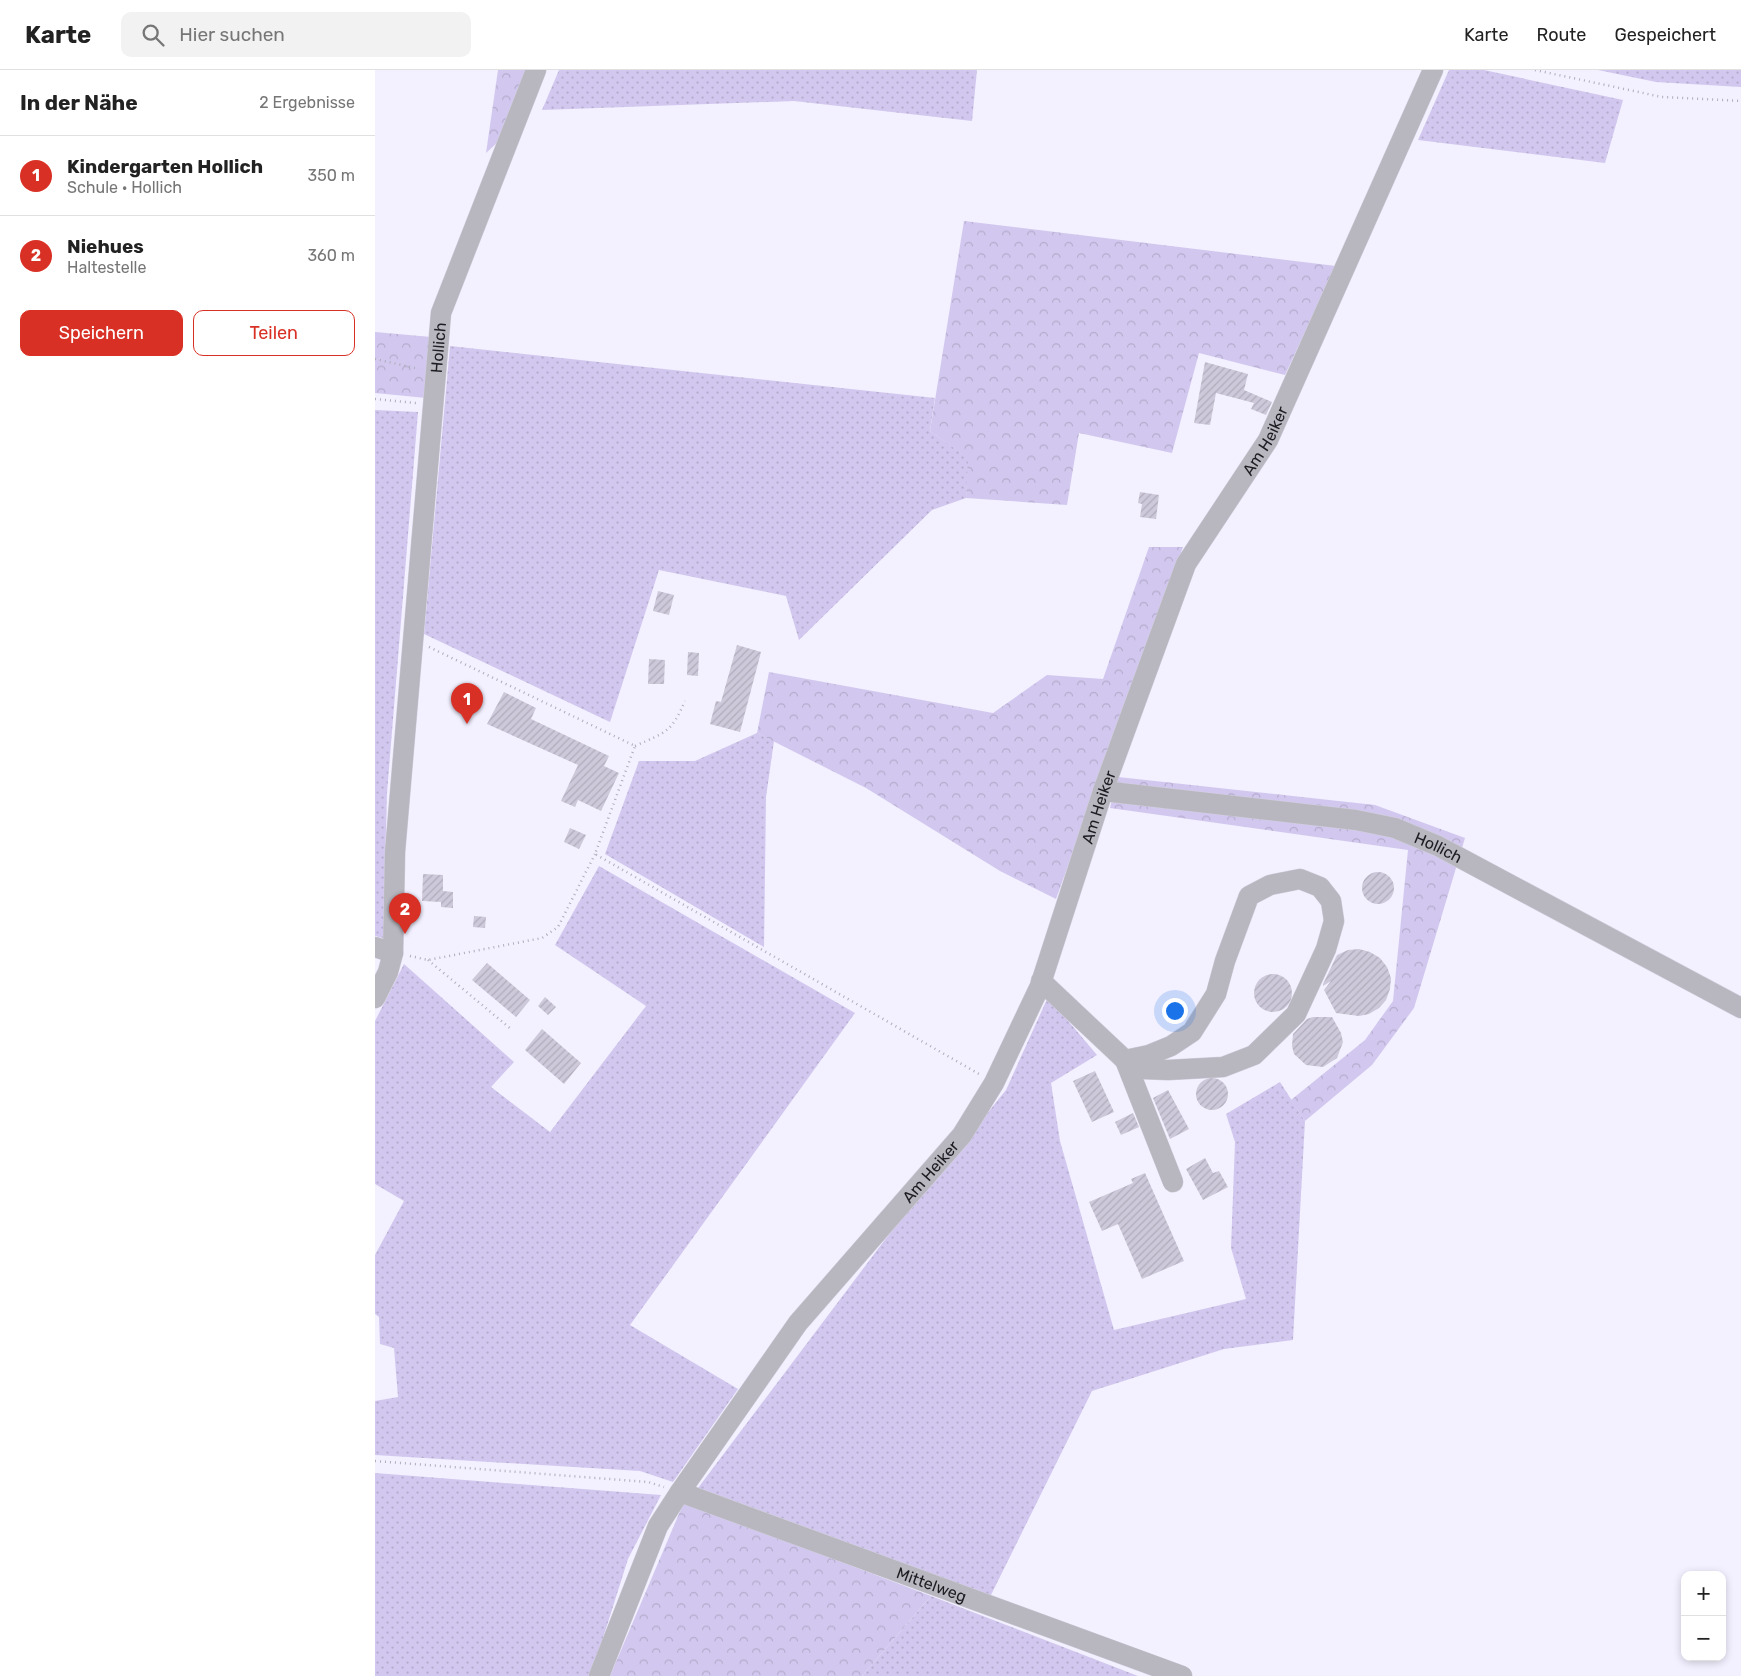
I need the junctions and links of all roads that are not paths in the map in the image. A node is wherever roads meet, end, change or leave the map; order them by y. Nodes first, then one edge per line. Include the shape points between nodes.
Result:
1 (536, 70) edge
2 (1433, 70) edge
3 (1103, 791) junction
4 (384, 950) edge
5 (1041, 981) junction
6 (375, 998) edge
7 (1741, 1008) edge
8 (1125, 1060) junction
9 (1173, 1182) dead end
10 (680, 1492) junction
11 (599, 1676) edge
12 (1182, 1676) edge

1 - 4 street, Hollich via 441,313
2 - 3 street, Am Heiker via 1268,440 1186,564
3 - 5 street, Am Heiker
3 - 7 street, Hollich via 1355,820 1395,828 1438,846
4 - 6 street, Hollich via 388,972
5 - 8 street
5 - 10 street, Am Heiker via 994,1083 961,1135 798,1323
8 - 8 street via 1171,1046 1192,1032 1215,994 1249,896 1270,885 1300,879 1320,887 1331,901 1334,921 1326,949 1296,1014 1254,1055 1223,1067 1168,1070 1143,1069
8 - 9 street
10 - 11 street, Am Heiker via 658,1526
10 - 12 street, Mittelweg

